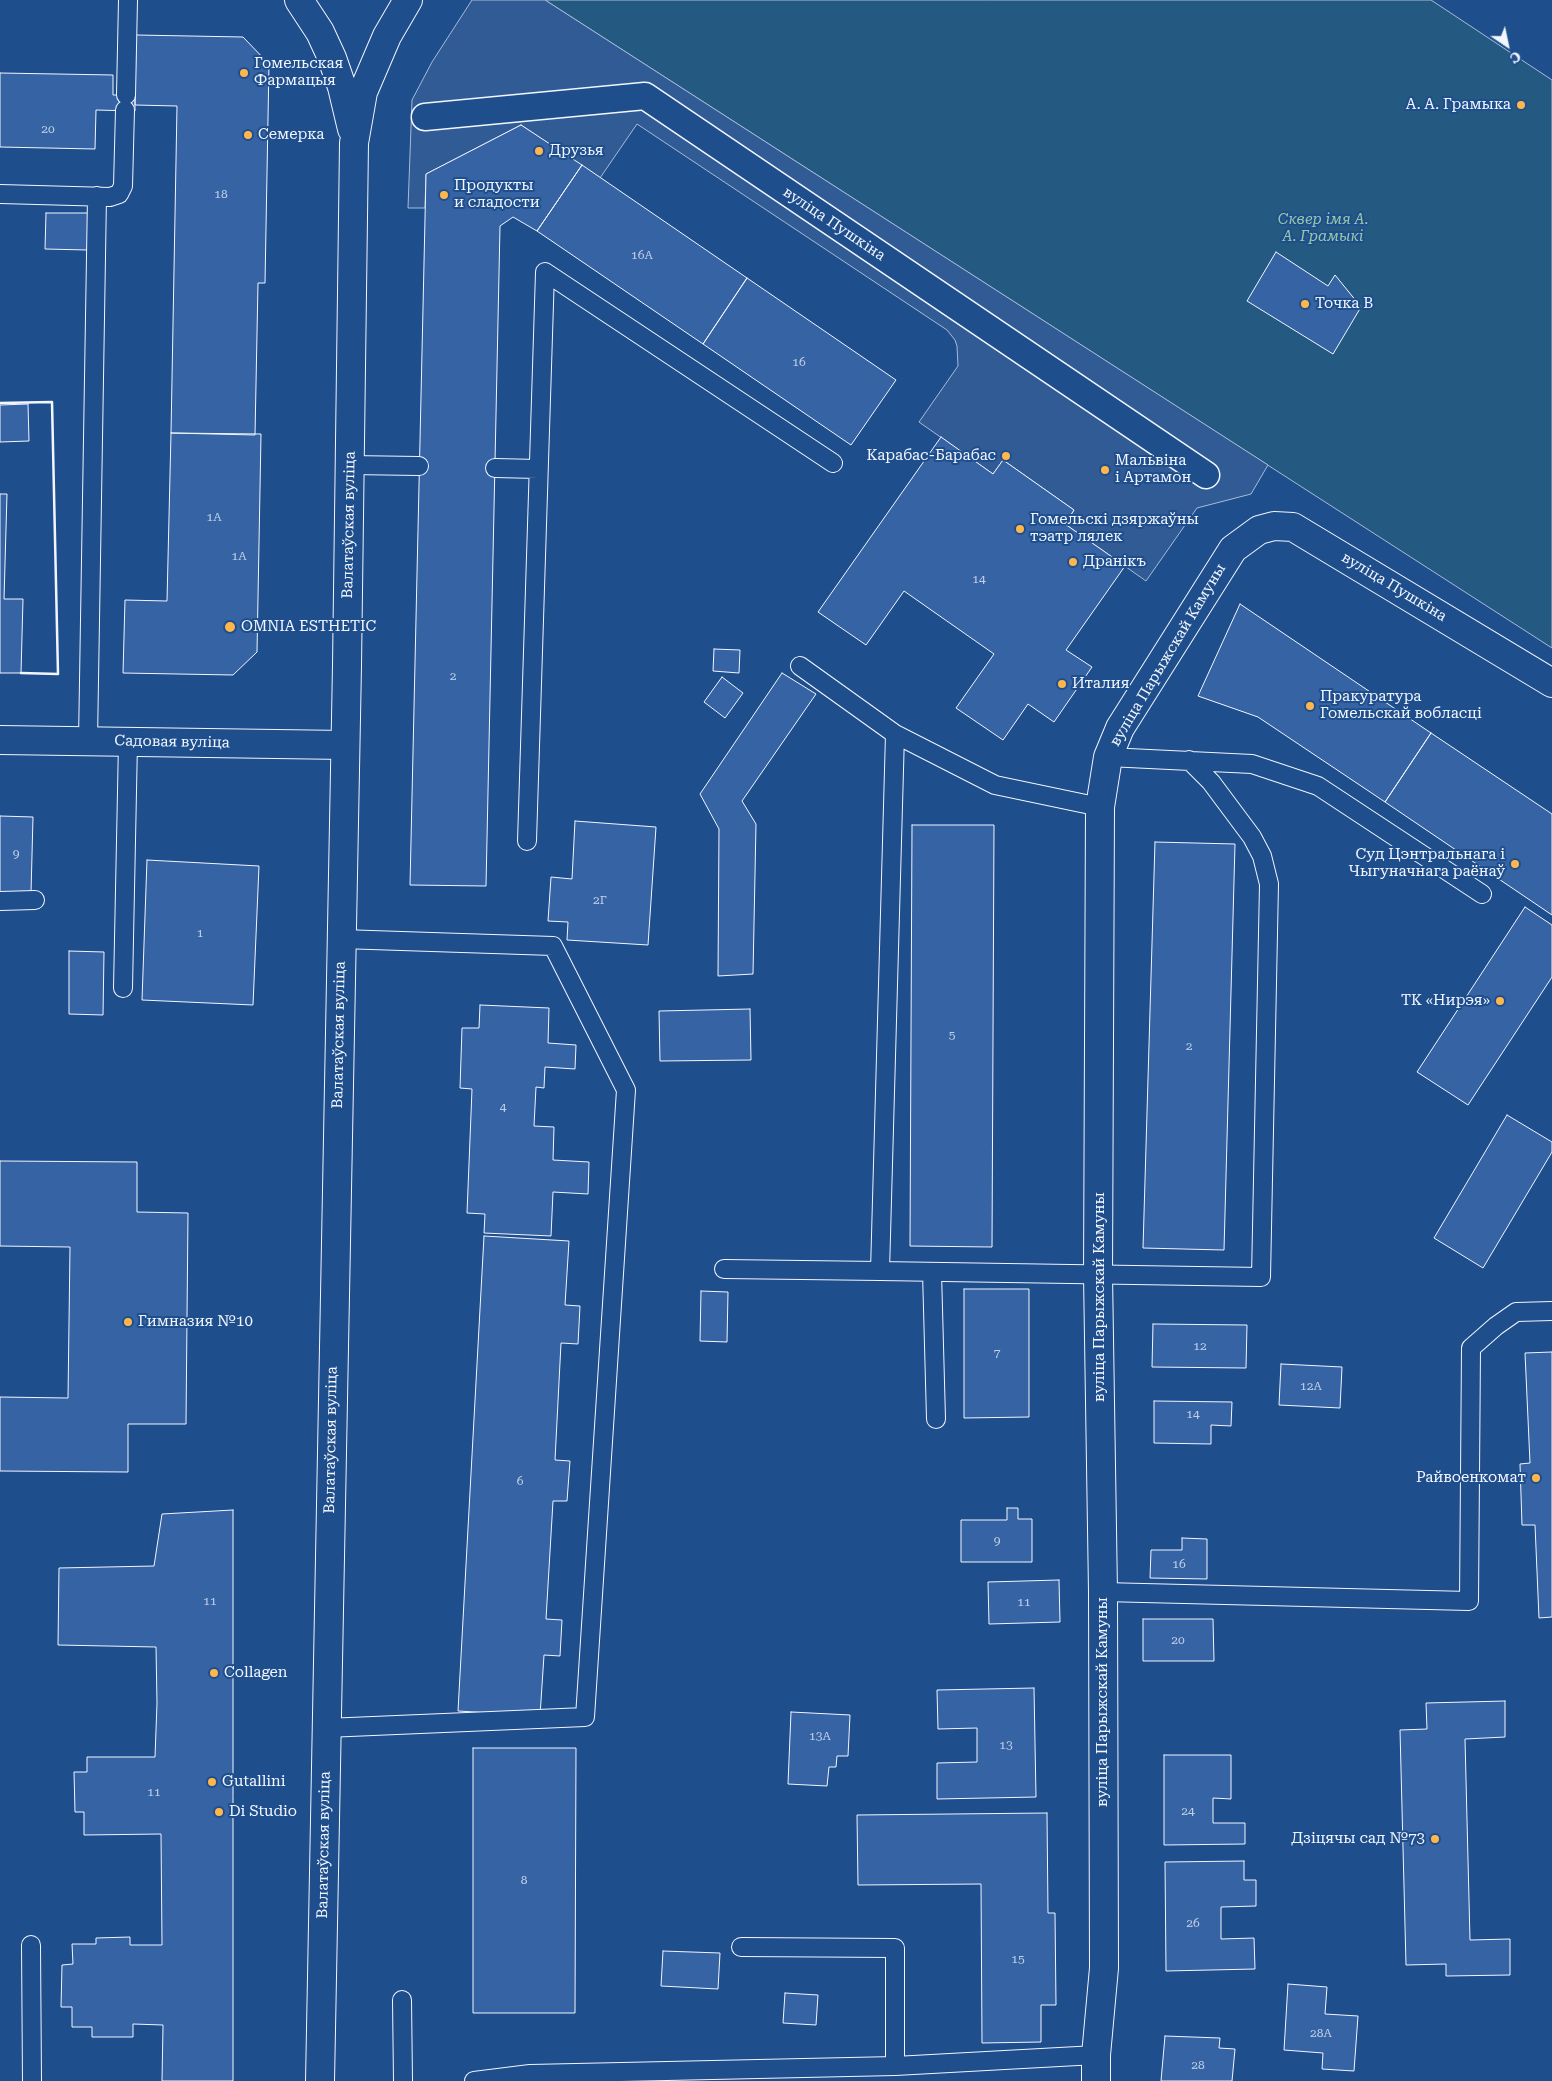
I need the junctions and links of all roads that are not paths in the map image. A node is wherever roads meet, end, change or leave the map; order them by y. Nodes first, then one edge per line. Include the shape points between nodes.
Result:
1 (128, 0) edge
2 (299, 0) edge
3 (408, 0) edge
4 (425, 117) dead end
5 (354, 143) junction
6 (0, 194) edge
7 (96, 196) junction
8 (833, 462) dead end
9 (350, 465) junction
10 (419, 466) dead end
11 (495, 468) dead end
12 (538, 468) junction
13 (1206, 475) dead end
14 (1233, 549) joint
15 (800, 666) dead end
16 (1552, 683) edge
17 (895, 734) junction
18 (0, 740) edge
19 (88, 741) junction
20 (128, 742) junction
21 (345, 745) junction
22 (1108, 757) junction
23 (1189, 760) junction
24 (1100, 807) junction
25 (527, 841) dead end
26 (1482, 894) dead end
27 (35, 900) dead end
28 (0, 901) edge
29 (341, 939) junction
30 (123, 988) dead end
31 (724, 1269) dead end
32 (880, 1271) junction
33 (932, 1272) junction
34 (1098, 1275) junction
35 (1552, 1310) edge
36 (936, 1419) dead end
37 (1103, 1592) junction
38 (326, 1728) junction
39 (31, 1945) dead end
40 (740, 1947) dead end
41 (402, 2000) dead end
42 (895, 2066) junction
43 (1096, 2068) edge
44 (32, 2081) edge
45 (320, 2081) edge
46 (403, 2081) edge
47 (474, 2081) edge

1 - 7 lane via 123,186 120,194
2 - 5 street via 332,58
3 - 5 street, Валатаўская вуліца via 387,36 363,92
4 - 13 street, вуліца Пушкіна via 644,96
5 - 9 street, Валатаўская вуліца
6 - 7 lane
7 - 19 lane
8 - 12 lane via 545,272
9 - 10 lane
9 - 21 street, Валатаўская вуліца
11 - 12 lane
12 - 25 lane
14 - 16 street, вуліца Пушкіна via 1259,530 1274,526 1294,527
14 - 22 street, вуліца Парыжскай Камуны via 1120,728
15 - 17 lane
17 - 24 lane via 995,785
17 - 32 lane
18 - 19 street, Садовая вуліца
19 - 20 street, Садовая вуліца
20 - 21 street, Садовая вуліца
20 - 30 lane
21 - 29 street, Валатаўская вуліца
22 - 23 lane
22 - 24 street, вуліца Парыжскай Камуны
23 - 26 lane via 1252,764 1318,786
23 - 34 lane via 1211,782 1252,837 1262,856 1269,884 1261,1277
24 - 34 street, вуліца Парыжскай Камуны
27 - 28 lane
29 - 38 street, Валатаўская вуліца
29 - 38 lane via 553,946 626,1090 586,1716
31 - 32 lane
32 - 33 lane
33 - 34 lane
33 - 36 lane
34 - 37 street, вуліца Парыжскай Камуны
35 - 37 lane via 1516,1312 1471,1348 1469,1601
37 - 43 street, вуліца Парыжскай Камуны via 1104,1968
38 - 45 street, Валатаўская вуліца
39 - 44 lane
40 - 42 lane via 895,1948
41 - 46 lane
42 - 43 lane
42 - 47 lane via 530,2074

